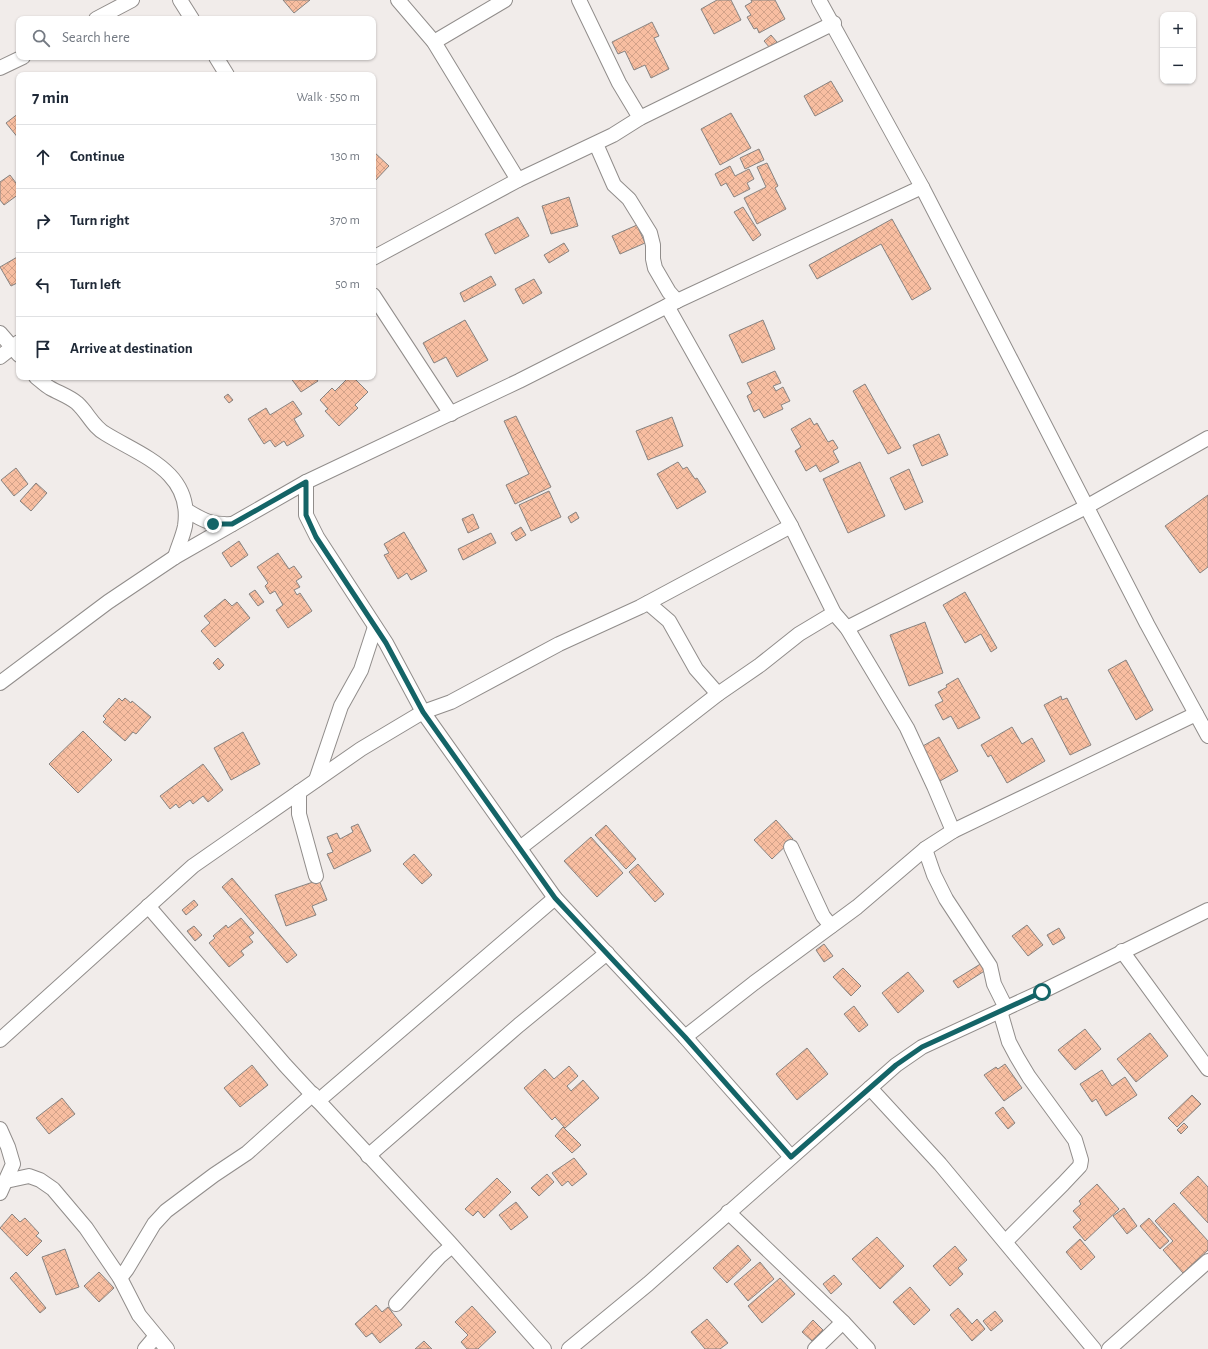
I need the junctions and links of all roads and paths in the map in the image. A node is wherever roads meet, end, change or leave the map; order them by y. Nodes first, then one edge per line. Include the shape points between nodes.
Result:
1 (132, 0) edge
2 (180, 0) edge
3 (398, 0) edge
4 (506, 0) edge
5 (579, 0) edge
6 (819, 0) edge
7 (102, 16) edge
8 (190, 16) edge
9 (834, 23) junction
10 (434, 42) junction
11 (17, 60) edge
12 (218, 60) edge
13 (0, 68) edge
14 (225, 72) edge
15 (640, 118) junction
16 (596, 144) junction
17 (518, 180) junction
18 (922, 186) junction
19 (376, 256) edge
20 (376, 300) edge
21 (672, 304) junction
22 (0, 333) edge
23 (16, 347) edge
24 (16, 349) edge
25 (0, 357) edge
26 (40, 380) edge
27 (451, 414) junction
28 (1208, 438) edge
29 (306, 482) junction
30 (1086, 507) junction
31 (186, 510) junction
32 (232, 524) junction
33 (791, 526) junction
34 (175, 557) junction
35 (648, 603) junction
36 (834, 613) junction
37 (375, 627) junction
38 (846, 628) junction
39 (0, 683) edge
40 (718, 694) junction
41 (423, 712) junction
42 (1196, 714) junction
43 (1208, 736) edge
44 (316, 780) junction
45 (299, 792) junction
46 (953, 831) junction
47 (791, 847) dead end
48 (520, 848) junction
49 (925, 849) junction
50 (316, 876) dead end
51 (555, 898) junction
52 (148, 906) junction
53 (1208, 910) edge
54 (831, 926) junction
55 (1122, 951) junction
56 (607, 952) junction
57 (1003, 1010) junction
58 (685, 1037) junction
59 (0, 1040) edge
60 (1208, 1070) edge
61 (870, 1088) junction
62 (316, 1098) junction
63 (0, 1129) edge
64 (368, 1156) junction
65 (791, 1157) junction
66 (3, 1187) edge
67 (728, 1212) junction
68 (1006, 1241) junction
69 (452, 1246) junction
70 (1208, 1261) edge
71 (120, 1278) junction
72 (396, 1304) dead end
73 (843, 1322) junction
74 (156, 1336) junction
75 (145, 1349) edge
76 (167, 1349) edge
77 (544, 1349) edge
78 (569, 1349) edge
79 (816, 1349) edge
80 (868, 1349) edge
81 (1094, 1349) edge
82 (1109, 1349) edge

1 - 7 street
2 - 8 street
3 - 10 street
4 - 10 street
5 - 15 street via 619,83
6 - 9 street
9 - 15 street
9 - 18 street
10 - 17 street
11 - 13 street
12 - 14 street
15 - 16 street
16 - 17 street
16 - 21 street via 614,184 629,199 650,233 655,268
17 - 19 street
18 - 21 street
18 - 30 street
20 - 27 street
21 - 27 street
21 - 33 street
22 - 23 street
24 - 25 street
26 - 31 street via 76,403 97,429 134,448 157,464 181,490
27 - 29 street
28 - 30 street
29 - 32 street
29 - 37 street via 306,515 316,537
30 - 38 street
30 - 42 street
31 - 32 street via 213,524
31 - 34 street via 185,527
32 - 34 street
33 - 35 street
33 - 36 street
34 - 39 street via 108,602
35 - 40 street via 669,621 696,669
35 - 41 street via 559,644 451,702
36 - 38 street
36 - 40 street via 799,634
37 - 41 street
37 - 44 street via 361,670 341,706
38 - 46 street via 907,728
40 - 48 street
41 - 44 street via 361,749
41 - 48 street
42 - 43 street
42 - 46 street
44 - 45 street
45 - 50 street via 299,814
45 - 52 street via 193,866
46 - 49 street
47 - 54 street via 823,916
48 - 51 street
49 - 54 street
49 - 57 street via 946,899 990,966
51 - 56 street
51 - 62 street
52 - 59 street
52 - 62 street via 238,1012
53 - 55 street
54 - 58 street
55 - 57 street
55 - 60 street
56 - 58 street
56 - 64 street
57 - 61 street via 922,1047
57 - 68 street via 1009,1042 1029,1076 1075,1140 1081,1160 1080,1166
58 - 65 street
61 - 65 street
61 - 68 street
62 - 64 street
62 - 71 street via 247,1153 166,1211 154,1224
63 - 66 street via 13,1164
64 - 69 street
65 - 67 street
66 - 71 street via 29,1176 53,1189 86,1228
67 - 73 street
67 - 78 street via 648,1284
68 - 81 street
69 - 72 street via 438,1257
69 - 77 street
70 - 82 street
71 - 74 street via 139,1315
73 - 79 street
73 - 80 street
74 - 75 street
74 - 76 street

